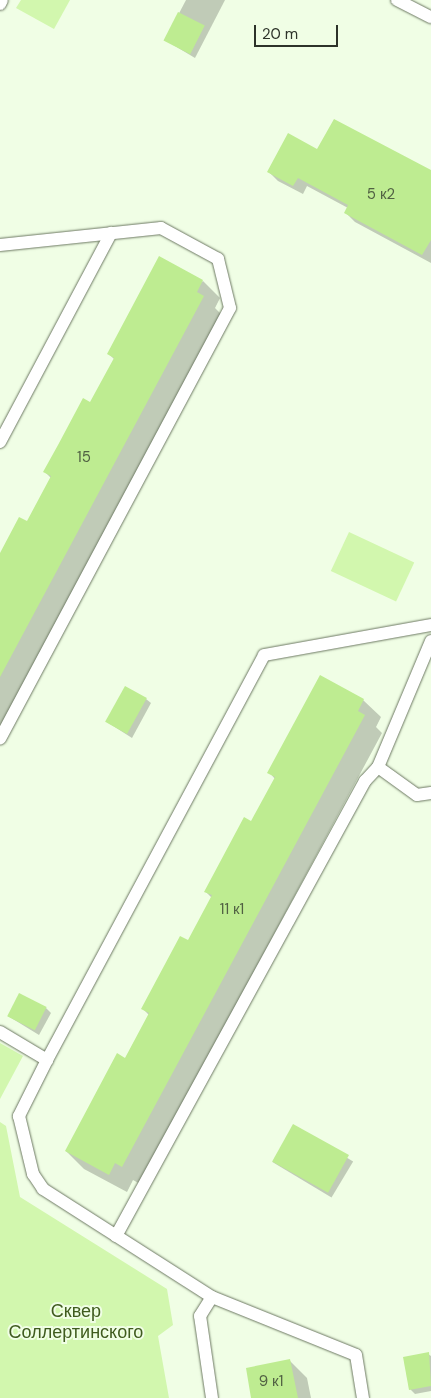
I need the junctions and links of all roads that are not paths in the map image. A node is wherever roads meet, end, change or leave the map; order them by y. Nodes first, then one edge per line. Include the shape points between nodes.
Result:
1 (2, 0) edge
2 (397, 0) edge
3 (0, 4) edge
4 (431, 17) edge
5 (111, 233) junction
6 (0, 245) edge
7 (0, 442) edge
8 (431, 625) edge
9 (431, 641) edge
10 (0, 738) edge
11 (378, 767) junction
12 (431, 793) edge
13 (0, 1032) edge
14 (47, 1060) junction
15 (116, 1236) junction
16 (212, 1297) junction
17 (212, 1398) edge
18 (363, 1398) edge

1 - 3 lane
2 - 4 lane
5 - 6 lane
5 - 7 lane
5 - 10 lane via 161,228 218,260 230,308
8 - 14 lane via 264,655
9 - 11 lane
11 - 12 lane via 417,795
11 - 15 lane via 365,781
13 - 14 lane
14 - 15 lane via 19,1116 33,1174 43,1189
15 - 16 lane
16 - 17 lane via 200,1316
16 - 18 lane via 356,1356

